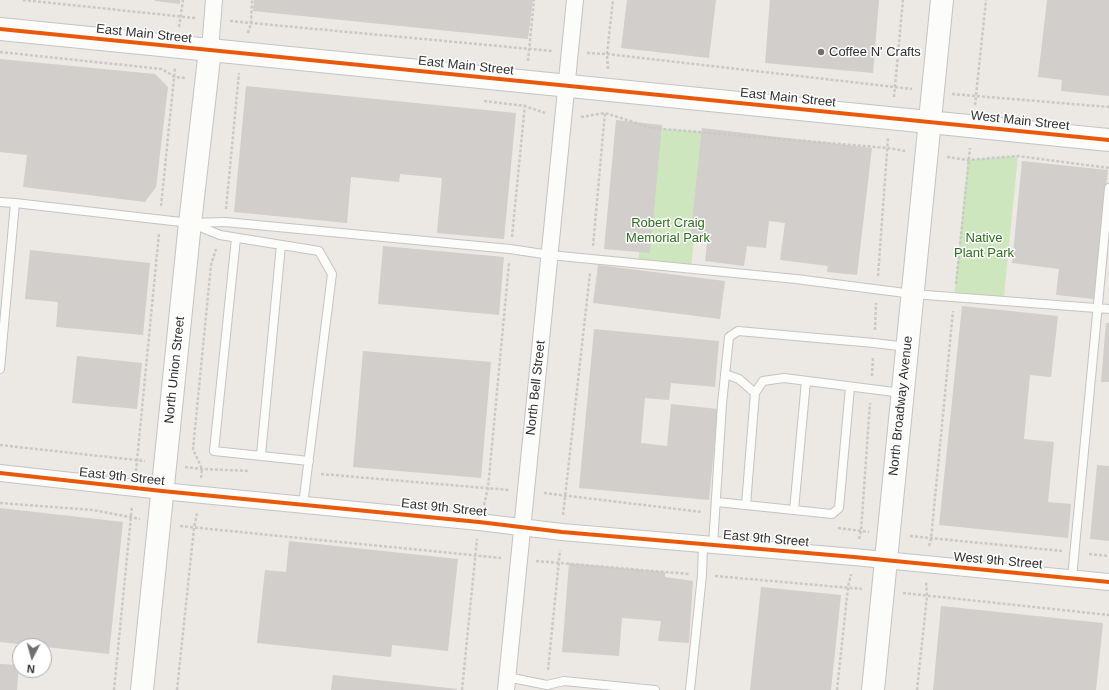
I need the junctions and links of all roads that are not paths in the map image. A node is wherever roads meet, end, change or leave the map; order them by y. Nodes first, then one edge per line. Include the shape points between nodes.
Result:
1 (214, 0) edge
2 (575, 0) edge
3 (942, 0) edge
4 (0, 29) edge
5 (210, 50) junction
6 (567, 86) junction
7 (930, 122) junction
8 (1109, 140) edge
9 (1109, 188) edge
10 (0, 202) edge
11 (15, 203) junction
12 (190, 223) junction
13 (236, 238) junction
14 (281, 245) junction
15 (550, 255) junction
16 (913, 294) junction
17 (1097, 308) junction
18 (1109, 310) edge
19 (907, 347) junction
20 (0, 369) edge
21 (725, 374) junction
22 (806, 381) junction
23 (850, 387) junction
24 (755, 393) junction
25 (903, 393) junction
26 (261, 456) junction
27 (309, 460) junction
28 (0, 473) edge
29 (162, 491) junction
30 (717, 502) junction
31 (303, 505) junction
32 (746, 505) junction
33 (794, 510) junction
34 (523, 527) junction
35 (708, 544) junction
36 (886, 560) junction
37 (1072, 578) junction
38 (1109, 582) edge
39 (506, 684) edge
40 (550, 687) edge
41 (142, 690) edge
42 (655, 690) edge
43 (690, 690) edge
44 (873, 690) edge

1 - 5 street
2 - 6 street, North Bell Street
3 - 7 street, North Broadway Avenue
4 - 5 street, East Main Street
5 - 6 street, East Main Street
5 - 12 street, North Union Street
6 - 7 street, East Main Street
6 - 15 street, North Bell Street
7 - 8 street, West Main Street
7 - 16 street, North Broadway Avenue
9 - 17 lane
10 - 11 lane
11 - 12 lane
11 - 20 lane
12 - 13 lane via 220,235
12 - 15 lane via 224,222
12 - 29 street, North Union Street
13 - 14 lane
13 - 26 lane via 214,452
14 - 26 lane
14 - 27 lane via 318,251 332,274
15 - 16 lane via 796,279
15 - 34 street, North Bell Street
16 - 17 lane
16 - 19 street, North Broadway Avenue
17 - 18 lane
17 - 37 lane
19 - 21 lane via 738,331 729,337
19 - 25 street, North Broadway Avenue
21 - 24 lane via 739,379
21 - 30 lane
22 - 23 lane
22 - 24 lane via 784,378 763,381
22 - 33 lane
23 - 25 lane
23 - 33 lane via 839,508 832,514
24 - 32 lane
25 - 36 street, North Broadway Avenue
26 - 27 lane
27 - 31 lane
28 - 29 street, East 9th Street
29 - 31 street, East 9th Street
29 - 41 street, North Union Street
30 - 32 lane
30 - 35 lane
31 - 34 street, East 9th Street
32 - 33 lane
34 - 35 street, East 9th Street
34 - 39 street, North Bell Street
35 - 36 street, East 9th Street
35 - 43 lane via 702,575
36 - 37 street, West 9th Street
36 - 44 street, North Broadway Avenue
37 - 38 street, West 9th Street
39 - 40 lane
40 - 42 lane via 564,681

